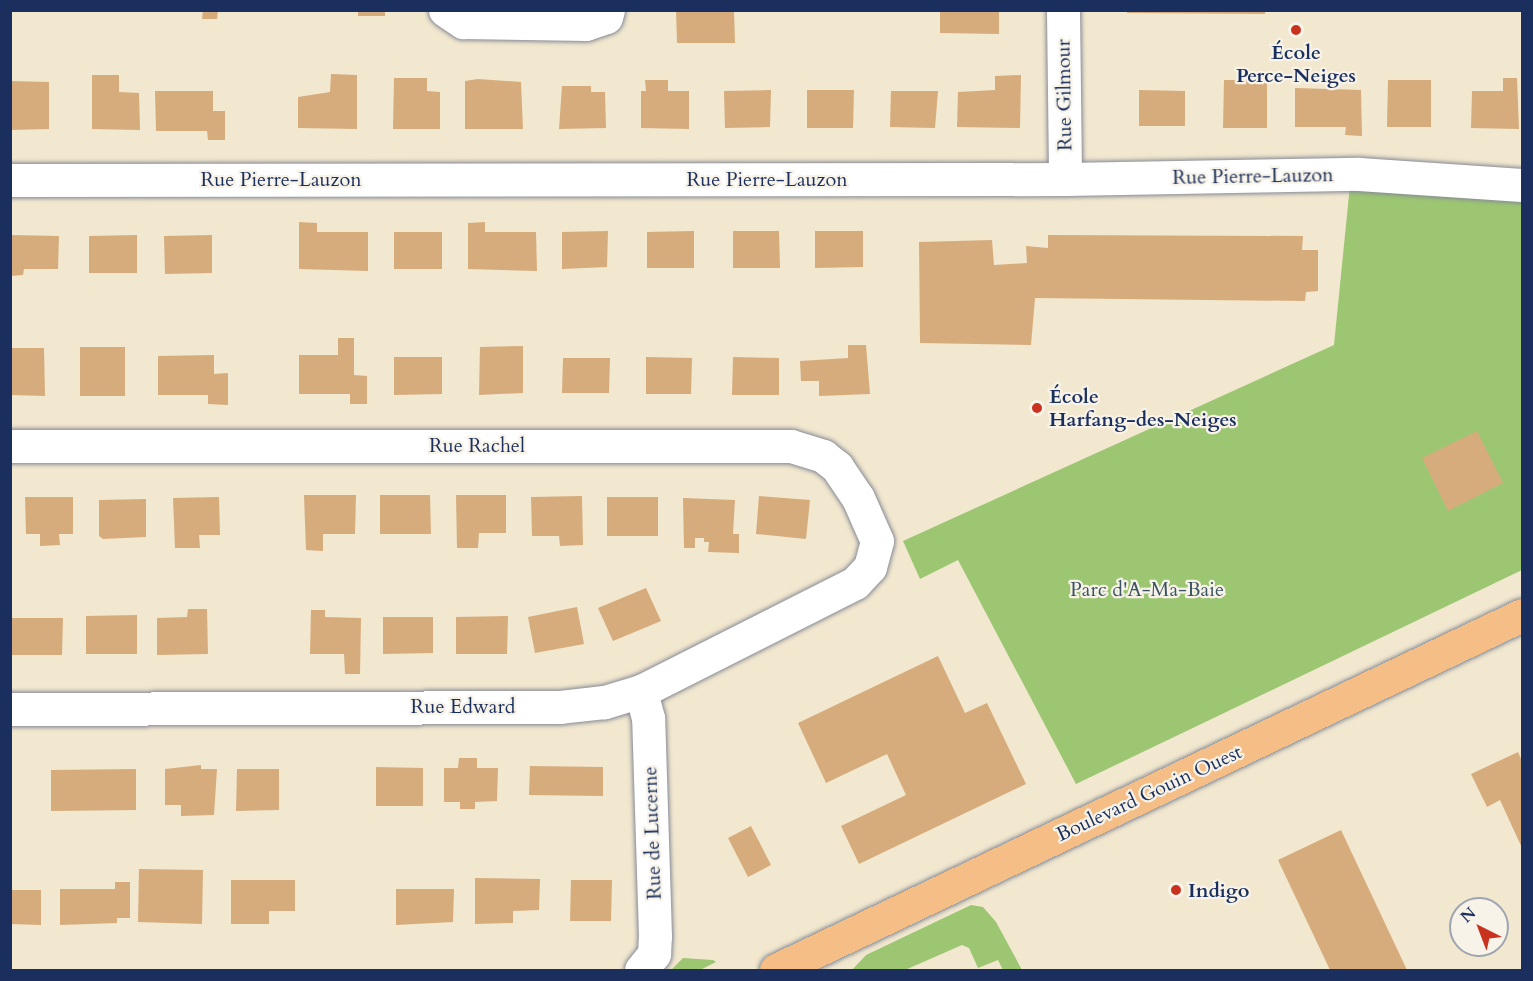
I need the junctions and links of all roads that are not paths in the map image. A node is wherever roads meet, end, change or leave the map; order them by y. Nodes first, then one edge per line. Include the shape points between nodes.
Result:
1 (445, 10) edge
2 (608, 10) edge
3 (1063, 10) edge
4 (1065, 179) junction
5 (10, 180) edge
6 (1522, 185) edge
7 (10, 446) edge
8 (875, 558) joint
9 (1522, 615) edge
10 (641, 691) junction
11 (10, 709) edge
12 (640, 970) edge
13 (776, 970) edge

1 - 2 street via 463,22 586,24 606,17
3 - 4 street, Rue Gilmour
4 - 5 street, Rue Pierre-Lauzon
4 - 6 street, Rue Pierre-Lauzon via 1359,174
7 - 8 street, Rue Rachel via 791,446 823,456 848,479 872,526
8 - 10 street, Rue Edward via 864,575 841,591
9 - 13 main road, Boulevard Gouin Ouest
10 - 11 street, Rue Edward via 604,702 560,707
10 - 12 street, Rue de Lucerne via 648,718 655,936 654,954

